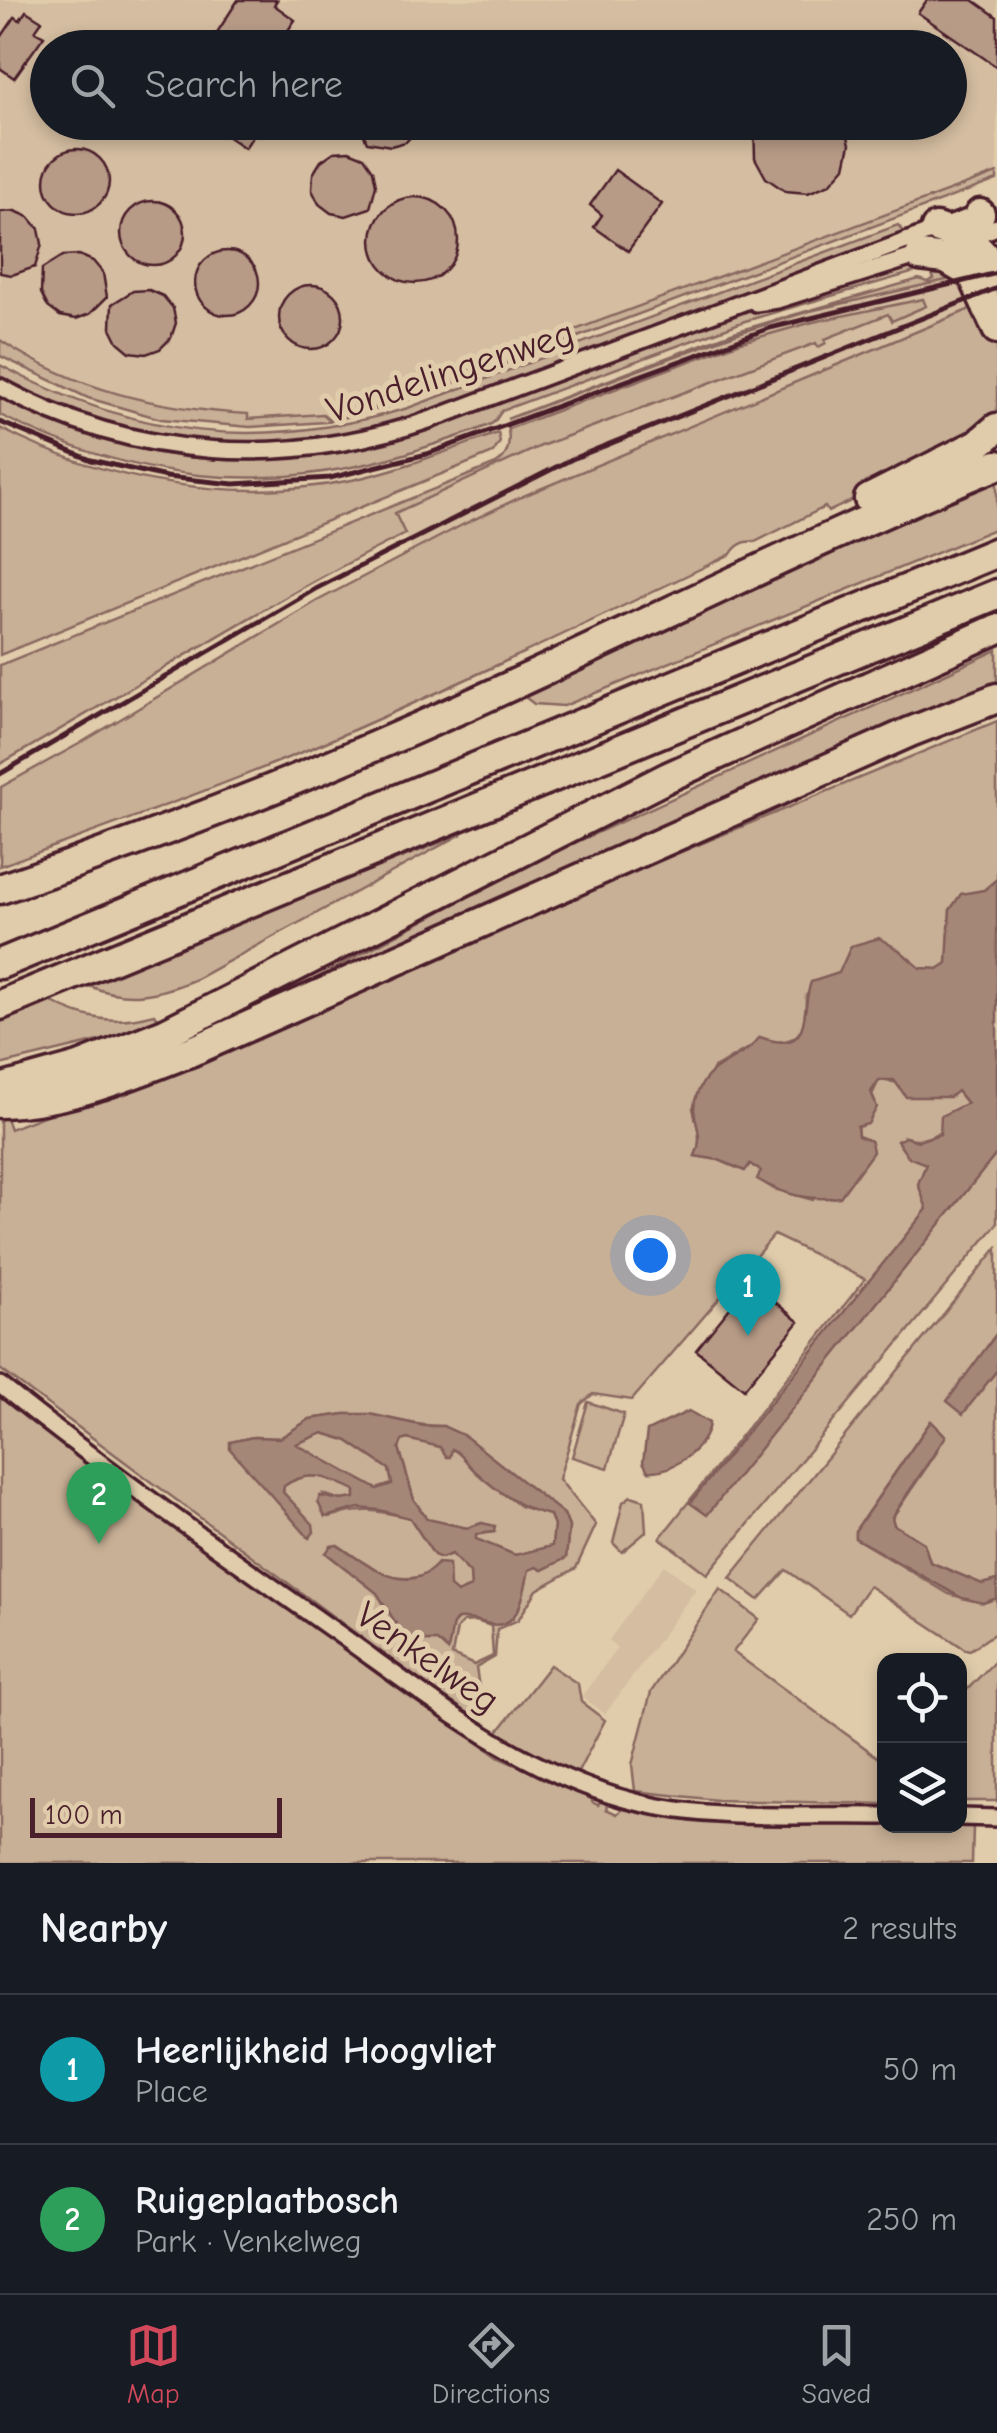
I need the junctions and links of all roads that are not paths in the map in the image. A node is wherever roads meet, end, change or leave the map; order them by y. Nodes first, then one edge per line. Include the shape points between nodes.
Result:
1 (981, 226) edge
2 (936, 228) joint
3 (920, 256) junction
4 (990, 269) edge
5 (742, 304) junction
6 (997, 329) edge
7 (0, 387) edge
8 (997, 428) edge
9 (997, 465) edge
10 (824, 531) junction
11 (997, 552) edge
12 (997, 594) edge
13 (997, 629) edge
14 (997, 698) edge
15 (0, 889) edge
16 (0, 964) edge
17 (0, 1005) edge
18 (11, 1095) edge
19 (0, 1385) edge
20 (877, 1816) edge
21 (967, 1817) edge
22 (997, 1818) edge

1 - 2 highway
1 - 3 street, Vondelingenweg
1 - 4 highway
2 - 5 street, Vondelingenweg
3 - 4 highway
3 - 5 street, Vondelingenweg
4 - 6 highway
5 - 7 street, Vondelingenweg via 402,429 314,449 232,452 142,441 64,417
8 - 10 highway
9 - 10 highway
10 - 15 highway via 758,569 367,750
11 - 16 highway
12 - 17 highway
13 - 18 highway via 668,777 165,1034
14 - 18 highway via 197,1049 123,1078
19 - 20 street, Venkelweg via 513,1754 600,1792 662,1808
21 - 22 street

